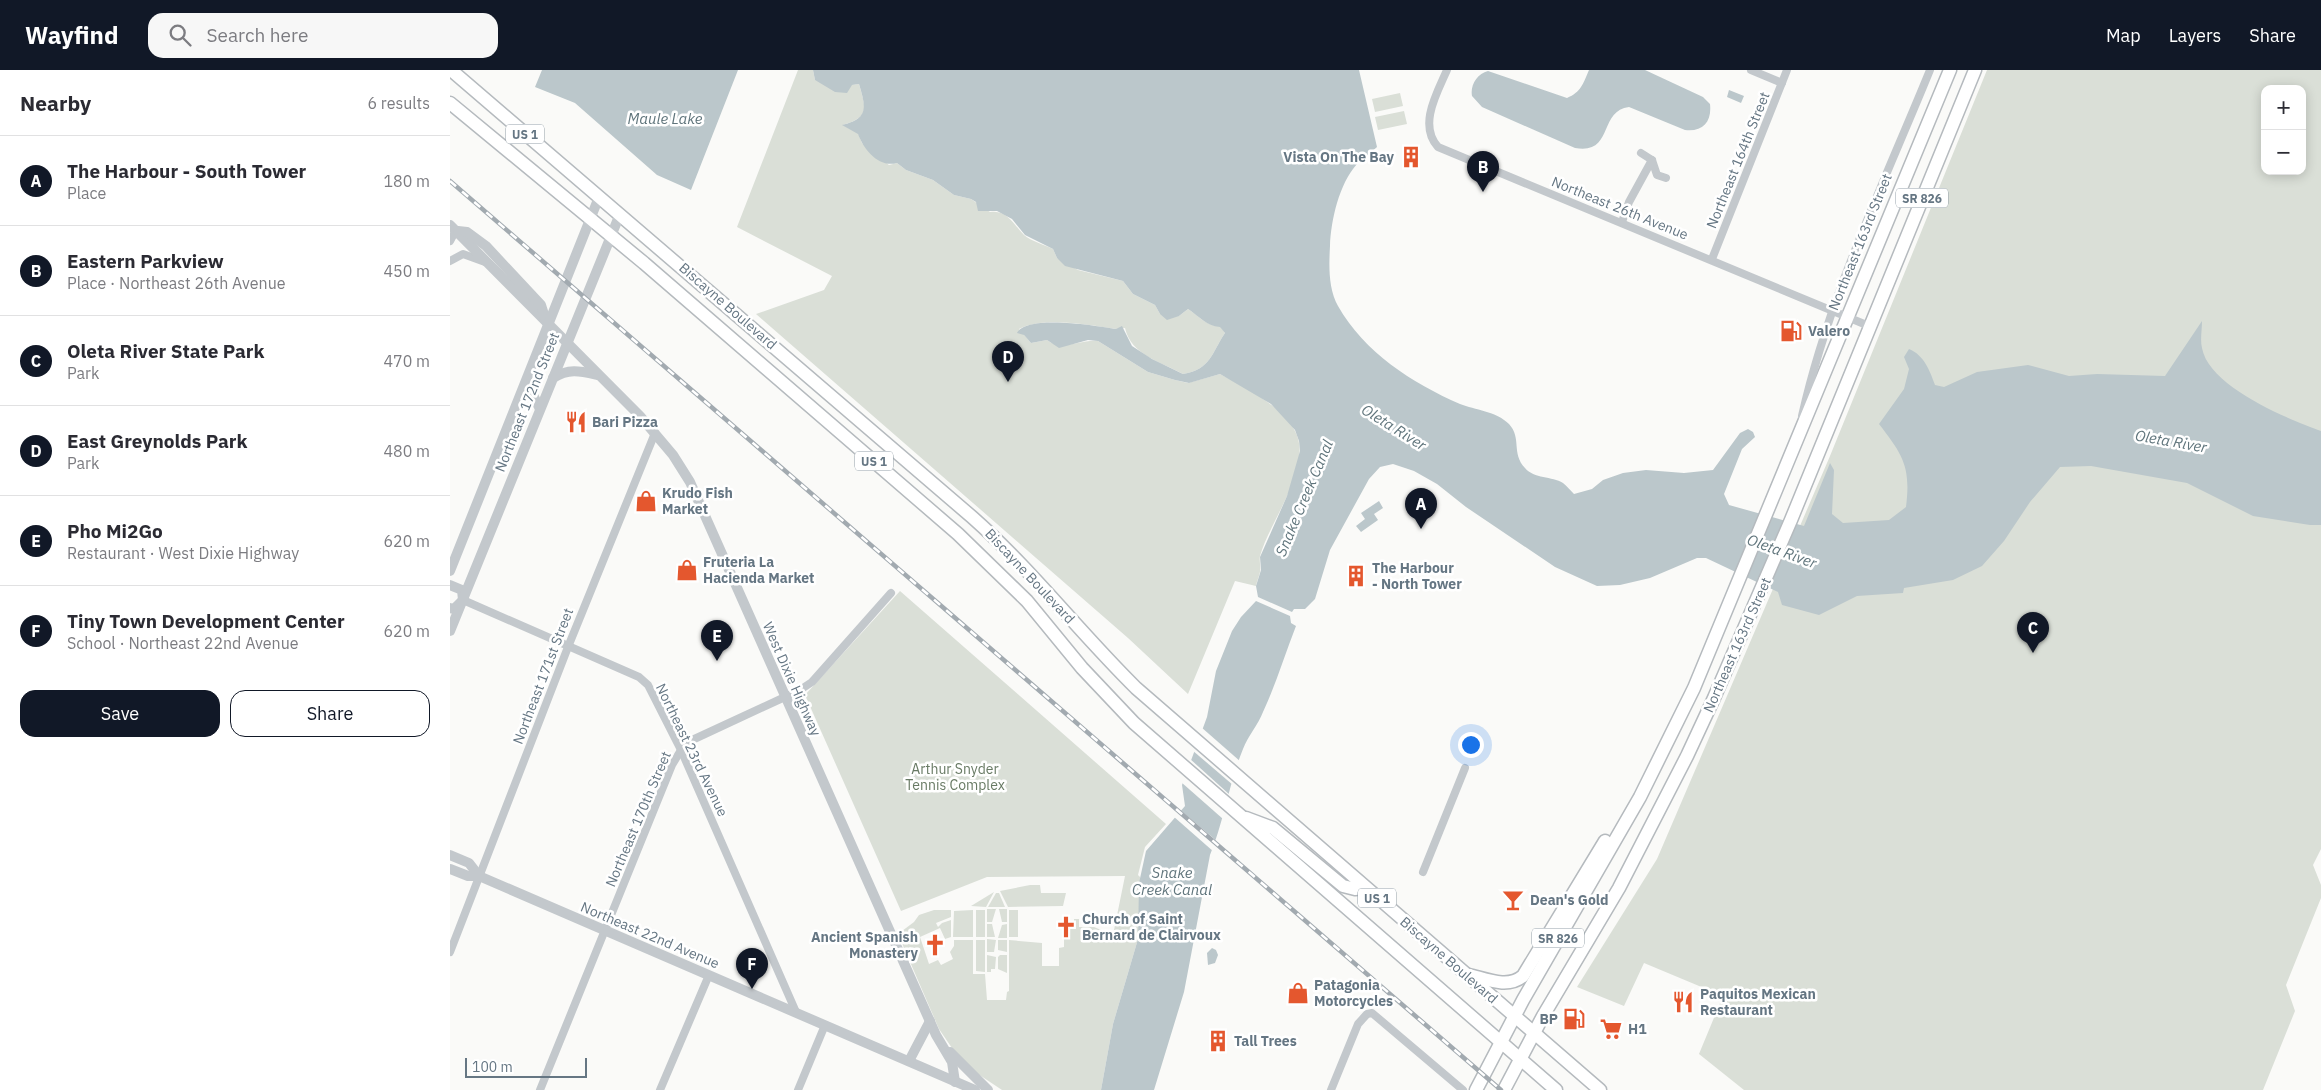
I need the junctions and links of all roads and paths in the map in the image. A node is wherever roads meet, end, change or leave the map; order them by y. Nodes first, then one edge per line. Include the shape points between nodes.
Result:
1 (451, 70) edge
2 (1447, 70) edge
3 (1751, 70) edge
4 (1787, 70) edge
5 (1930, 70) edge
6 (1950, 70) edge
7 (1975, 70) edge
8 (1782, 83) junction
9 (450, 103) edge
10 (1640, 153) dead end
11 (1652, 160) junction
12 (1666, 178) dead end
13 (599, 197) junction
14 (620, 214) junction
15 (590, 219) junction
16 (1622, 222) junction
17 (453, 228) edge
18 (611, 236) junction
19 (450, 242) edge
20 (1712, 259) junction
21 (450, 261) edge
22 (488, 263) junction
23 (1833, 310) junction
24 (1848, 317) junction
25 (547, 324) junction
26 (1869, 326) junction
27 (566, 343) junction
28 (529, 374) junction
29 (599, 375) junction
30 (553, 378) junction
31 (548, 390) junction
32 (520, 397) junction
33 (540, 409) junction
34 (655, 433) junction
35 (1794, 447) junction
36 (450, 571) edge
37 (450, 585) edge
38 (891, 593) dead end
39 (463, 600) junction
40 (450, 608) edge
41 (450, 631) edge
42 (568, 647) junction
43 (1694, 688) junction
44 (784, 696) junction
45 (1714, 698) junction
46 (681, 750) junction
47 (1465, 768) dead end
48 (1234, 812) junction
49 (1622, 827) junction
50 (450, 855) edge
51 (450, 870) edge
52 (1424, 872) dead end
53 (479, 876) junction
54 (1365, 888) junction
55 (457, 930) junction
56 (606, 931) junction
57 (450, 941) edge
58 (450, 952) edge
59 (1466, 974) junction
60 (709, 975) junction
61 (796, 1012) junction
62 (1514, 1016) junction
63 (930, 1020) junction
64 (825, 1025) junction
65 (1534, 1032) junction
66 (936, 1035) junction
67 (1500, 1042) junction
68 (1520, 1059) junction
69 (909, 1061) junction
70 (953, 1086) edge
71 (540, 1090) edge
72 (660, 1090) edge
73 (798, 1090) edge
74 (975, 1090) edge
75 (988, 1090) edge
76 (1331, 1090) edge
77 (1463, 1090) edge
78 (1476, 1090) edge
79 (1504, 1090) edge
80 (1556, 1090) edge
81 (1600, 1090) edge

1 - 13 main road, Biscayne Boulevard / US 1
2 - 16 street, Northeast 26th Avenue via 1428,124 1429,134 1438,147
3 - 8 street
4 - 8 street, Northeast 164th Street
5 - 23 street, Northeast 163rd Street
6 - 24 main road, Northeast 163rd Street / SR 826
7 - 26 main road, Northeast 163rd Street / SR 826
8 - 20 street, Northeast 164th Street
9 - 15 main road, Biscayne Boulevard / US 1
10 - 11 street
11 - 12 street via 1657,175
11 - 16 street
13 - 14 main road, Biscayne Boulevard / US 1
13 - 15 street, Northeast 172nd Street
14 - 18 street, Northeast 172nd Street
14 - 54 main road, Biscayne Boulevard / US 1 via 994,536 1108,660
15 - 18 main road, Biscayne Boulevard / US 1
15 - 25 street, Northeast 172nd Street
16 - 20 street, Northeast 26th Avenue
17 - 19 street
17 - 22 street, West Dixie Highway
17 - 25 street, West Dixie Highway via 467,232 486,246 541,305
18 - 27 street, Northeast 172nd Street
18 - 48 main road, Biscayne Boulevard / US 1 via 980,554 1027,601 1117,706
20 - 23 street, Northeast 26th Avenue
21 - 22 street via 463,254
22 - 25 street, West Dixie Highway
23 - 24 street, Northeast 26th Avenue
23 - 35 street, Northeast 163rd Street via 1818,352
24 - 26 street, Northeast 26th Avenue
24 - 35 main road, Northeast 163rd Street / SR 826
25 - 27 street, West Dixie Highway
25 - 28 street, Northeast 172nd Street
26 - 45 main road, Northeast 163rd Street / SR 826 via 1791,520
27 - 29 street, West Dixie Highway
27 - 30 street, Northeast 172nd Street
28 - 31 street via 537,390
28 - 32 street, Northeast 172nd Street
29 - 30 street via 575,370 563,371
29 - 34 street, West Dixie Highway
30 - 31 street, Northeast 172nd Street
31 - 33 street, Northeast 172nd Street
32 - 33 street via 533,395
32 - 36 street, Northeast 172nd Street
33 - 39 street, Northeast 172nd Street
34 - 42 street, Northeast 171st Street
34 - 44 street, West Dixie Highway via 678,462 702,506
35 - 43 main road, Northeast 163rd Street / SR 826
37 - 39 street via 462,590
38 - 44 street, Northeast 170th Street via 812,682
39 - 40 street via 454,609
39 - 41 street
39 - 42 street, Northeast 23rd Avenue
42 - 46 street, Northeast 23rd Avenue via 639,677 648,685
42 - 53 street, Northeast 171st Street
43 - 45 main road
43 - 49 main road, Northeast 163rd Street / SR 826 via 1654,771
44 - 46 street, Northeast 170th Street via 690,741
44 - 63 street, West Dixie Highway
45 - 65 main road, Northeast 163rd Street / SR 826 via 1639,850
46 - 56 street, Northeast 170th Street via 672,765
46 - 61 street, Northeast 23rd Avenue
47 - 52 street
48 - 54 main road via 1273,828 1342,886 1355,890
48 - 67 main road, Biscayne Boulevard / US 1
49 - 59 main road via 1608,835 1520,978 1504,983
49 - 62 main road, Northeast 163rd Street / SR 826
50 - 53 street, Northeast 22nd Avenue via 470,863
51 - 53 street, Northeast 22nd Avenue
53 - 55 street, Northeast 171st Street
53 - 56 street, Northeast 22nd Avenue
54 - 59 main road, Biscayne Boulevard / US 1
55 - 57 street, Northeast 171st Street
55 - 58 street, Northeast 171st Street
56 - 60 street, Northeast 22nd Avenue
56 - 71 street, Northeast 170th Street
59 - 62 main road, Biscayne Boulevard / US 1
60 - 61 street, Northeast 22nd Avenue
60 - 72 street
61 - 64 street, Northeast 22nd Avenue
62 - 65 main road, Biscayne Boulevard / US 1
62 - 67 main road, Northeast 163rd Street / SR 826
63 - 66 street, West Dixie Highway
63 - 69 street
64 - 69 street, Northeast 22nd Avenue
64 - 73 street
65 - 68 main road, Northeast 163rd Street / SR 826
65 - 81 main road, Biscayne Boulevard / US 1
66 - 70 street, West Dixie Highway via 952,1062
66 - 75 street
67 - 68 main road, Biscayne Boulevard / US 1
67 - 78 main road, Northeast 163rd Street / SR 826
68 - 79 main road, Northeast 163rd Street / SR 826
68 - 80 main road, Biscayne Boulevard / US 1
69 - 70 street, Northeast 22nd Avenue
70 - 74 street, Northeast 22nd Avenue
76 - 77 street via 1358,1024 1367,1014 1378,1016

